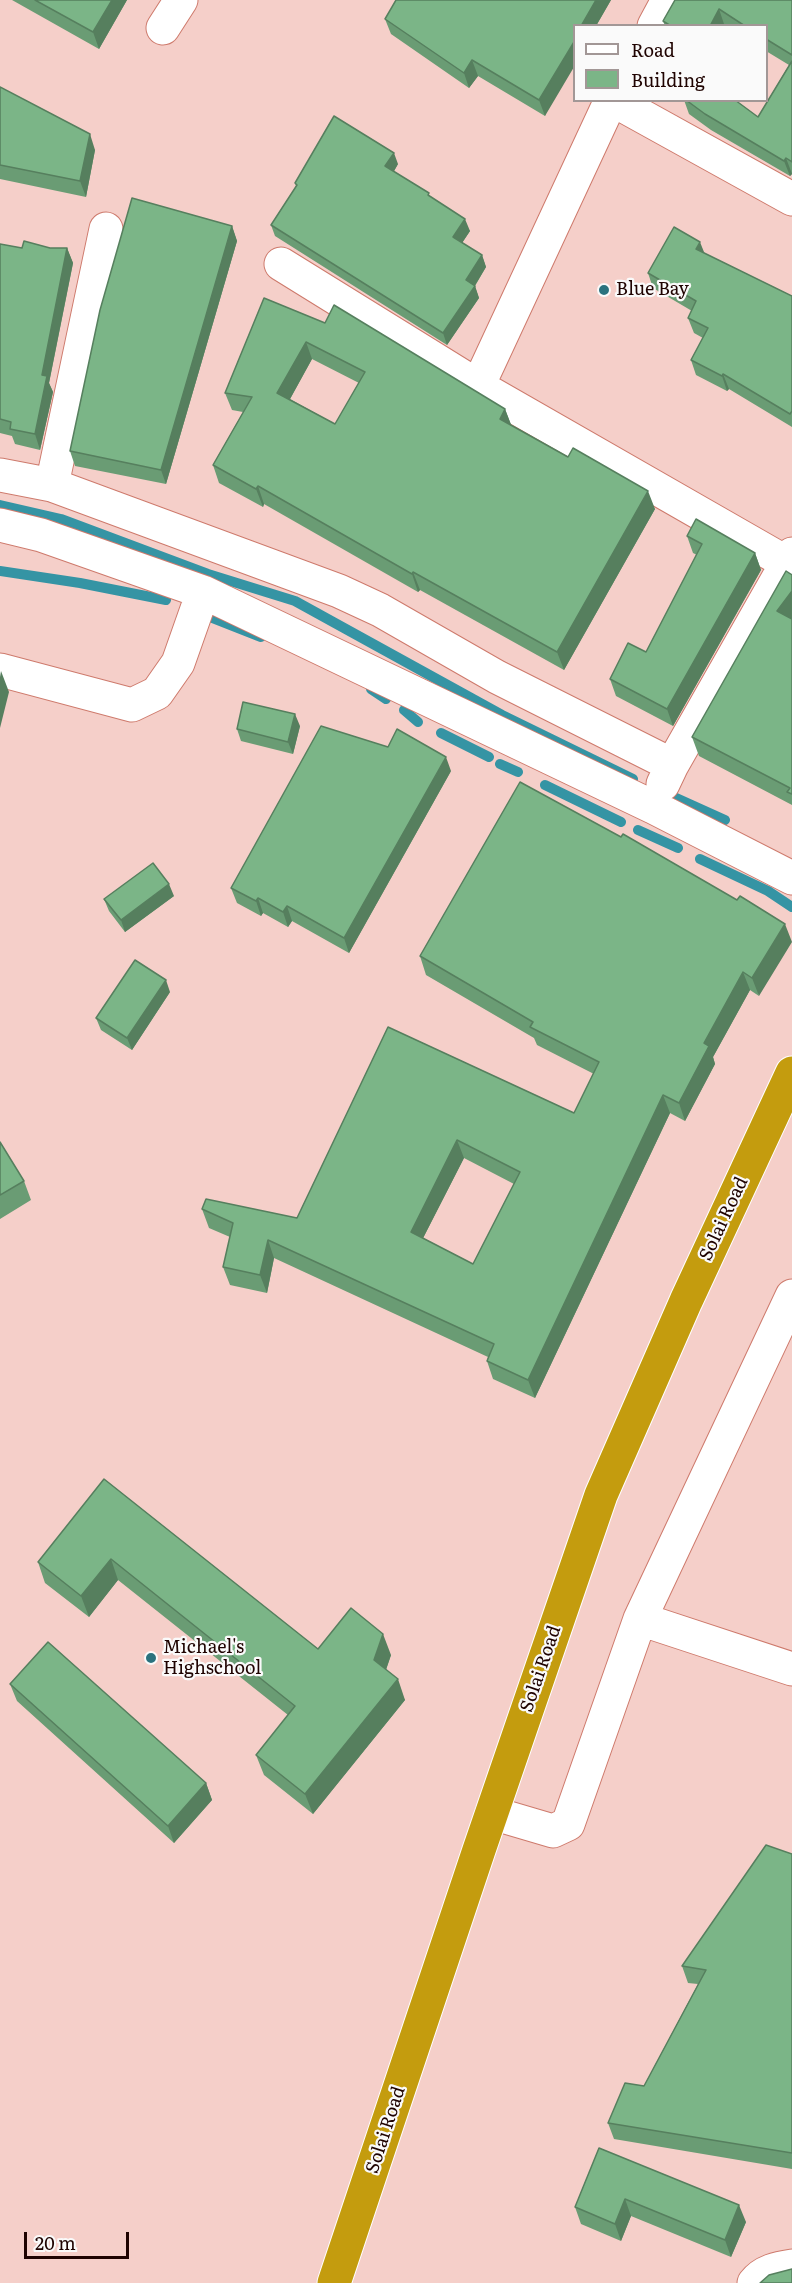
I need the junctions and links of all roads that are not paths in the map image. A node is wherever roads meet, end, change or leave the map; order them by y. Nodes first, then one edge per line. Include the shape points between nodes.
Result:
1 (181, 0) edge
2 (668, 0) edge
3 (655, 24) edge
4 (163, 28) dead end
5 (611, 102) edge
6 (616, 102) edge
7 (792, 199) edge
8 (106, 229) dead end
9 (281, 264) dead end
10 (478, 386) junction
11 (0, 475) edge
12 (52, 484) junction
13 (0, 525) edge
14 (790, 558) edge
15 (203, 592) junction
16 (0, 670) edge
17 (672, 765) junction
18 (653, 807) junction
19 (792, 878) edge
20 (792, 1073) edge
21 (792, 1296) edge
22 (640, 1619) junction
23 (792, 1669) edge
24 (492, 1813) junction
25 (792, 2266) edge
26 (334, 2283) edge
27 (754, 2283) edge

1 - 4 street
2 - 3 street
5 - 10 street
6 - 7 street
8 - 12 street
9 - 10 street
10 - 14 street
11 - 12 street
12 - 17 street via 364,602 497,677
13 - 15 street via 41,535
14 - 17 street
15 - 16 street via 178,663 157,693 132,705
15 - 18 street
17 - 18 street
18 - 19 street
20 - 24 highway, Solai Road via 686,1300 602,1495
21 - 22 street
22 - 23 street
22 - 24 street via 568,1824 554,1831
24 - 26 highway, Solai Road
25 - 27 street via 760,2276

